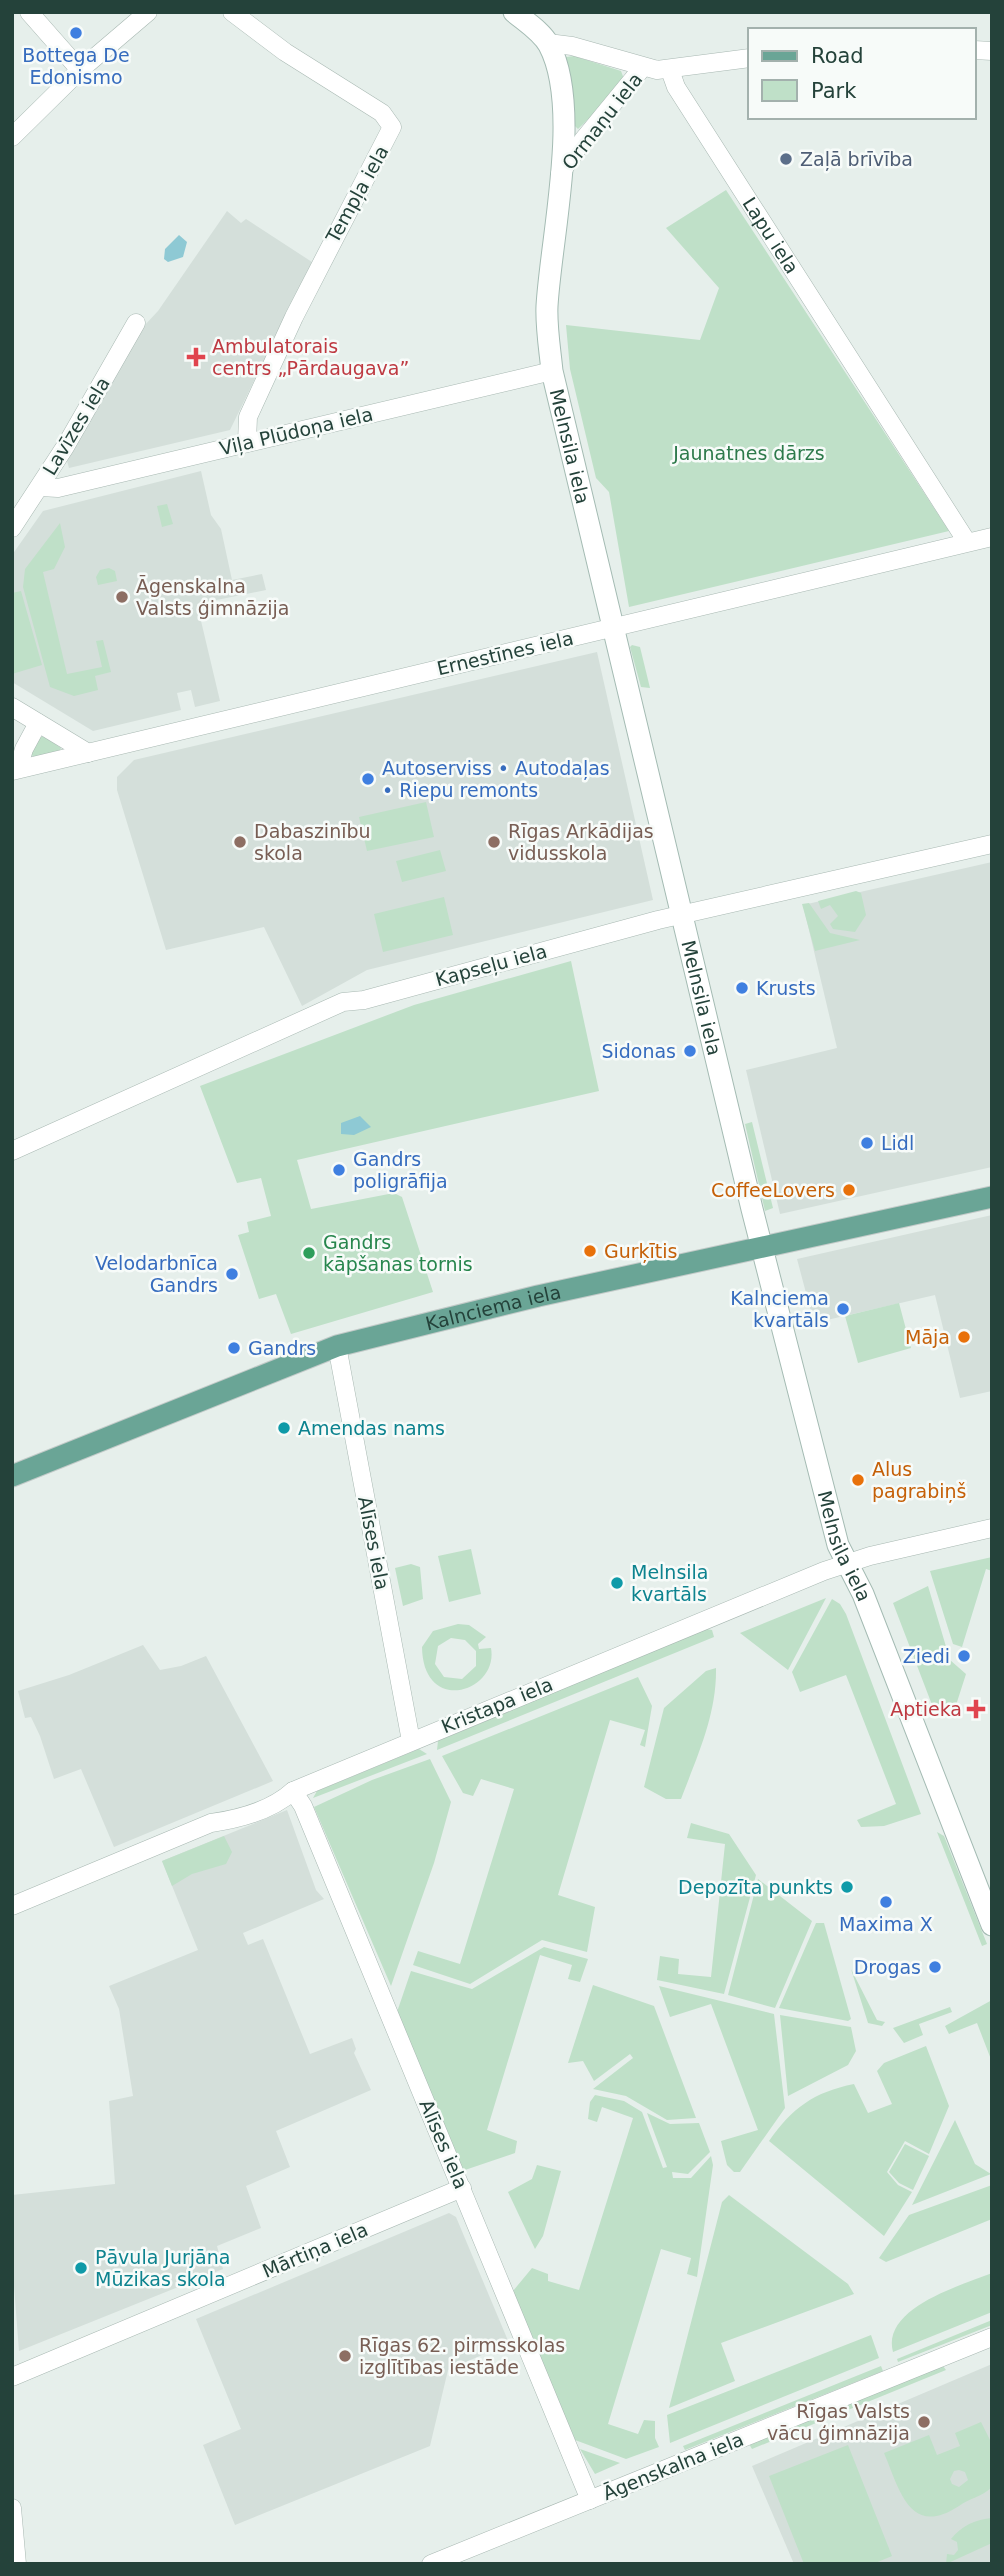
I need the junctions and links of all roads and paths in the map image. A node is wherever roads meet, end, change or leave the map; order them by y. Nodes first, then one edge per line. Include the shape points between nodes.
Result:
1 (29, 12) edge
2 (148, 12) edge
3 (232, 12) edge
4 (514, 12) edge
5 (548, 43) junction
6 (748, 58) edge
7 (643, 67) junction
8 (80, 70) junction
9 (670, 70) junction
10 (12, 137) edge
11 (560, 174) junction
12 (136, 323) dead end
13 (552, 371) junction
14 (247, 442) junction
15 (40, 487) junction
16 (12, 528) edge
17 (992, 537) edge
18 (967, 542) junction
19 (614, 628) junction
20 (12, 707) edge
21 (38, 723) junction
22 (88, 753) junction
23 (15, 770) edge
24 (992, 844) edge
25 (681, 914) junction
26 (12, 1151) edge
27 (992, 1197) edge
28 (762, 1248) junction
29 (337, 1346) junction
30 (12, 1476) edge
31 (992, 1528) edge
32 (848, 1564) junction
33 (411, 1741) junction
34 (293, 1791) junction
35 (12, 1906) edge
36 (992, 1925) edge
37 (462, 2188) junction
38 (992, 2337) edge
39 (12, 2377) edge
40 (590, 2500) junction
41 (12, 2508) edge
42 (17, 2564) edge
43 (431, 2564) edge

1 - 8 street
2 - 8 street
3 - 14 street, Tempļa iela via 285,52 382,113 392,127 330,243 248,417
4 - 5 street
5 - 7 street
5 - 11 street, Melnsila iela via 562,95
6 - 9 street, Ormaņu iela
7 - 9 street
7 - 11 street, Ormaņu iela
8 - 10 street
9 - 18 street, Lapu iela via 738,186
11 - 13 street, Melnsila iela via 547,309
12 - 15 street, Lavīzes iela
13 - 14 street, Viļa Plūdoņa iela
13 - 19 street, Melnsila iela
14 - 15 street, Viļa Plūdoņa iela via 58,488
15 - 16 street, Lavīzes iela
17 - 18 street, Ernestīnes iela
18 - 19 street, Ernestīnes iela
19 - 22 street, Ernestīnes iela
19 - 25 street, Melnsila iela
20 - 21 street
21 - 22 street
21 - 23 street, Ernestīnes iela
22 - 23 street, Ernestīnes iela
24 - 25 street, Kapseļu iela
25 - 26 street, Kapseļu iela via 343,1002
25 - 28 street, Melnsila iela
27 - 28 main road, Kalnciema iela
28 - 29 main road, Kalnciema iela via 538,1296
28 - 32 street, Melnsila iela via 835,1533
29 - 30 main road, Kalnciema iela
29 - 33 street, Alīses iela
31 - 32 street, Kristapa iela
32 - 33 street, Kristapa iela
32 - 36 street, Melnsila iela
33 - 34 street, Kristapa iela
34 - 35 street, Kristapa iela via 282,1801 211,1823
34 - 37 street, Alīses iela
37 - 39 street, Mārtiņa iela
37 - 40 street, Alīses iela
38 - 40 street, Āgenskalna iela
40 - 43 street, Āgenskalna iela
41 - 42 street

